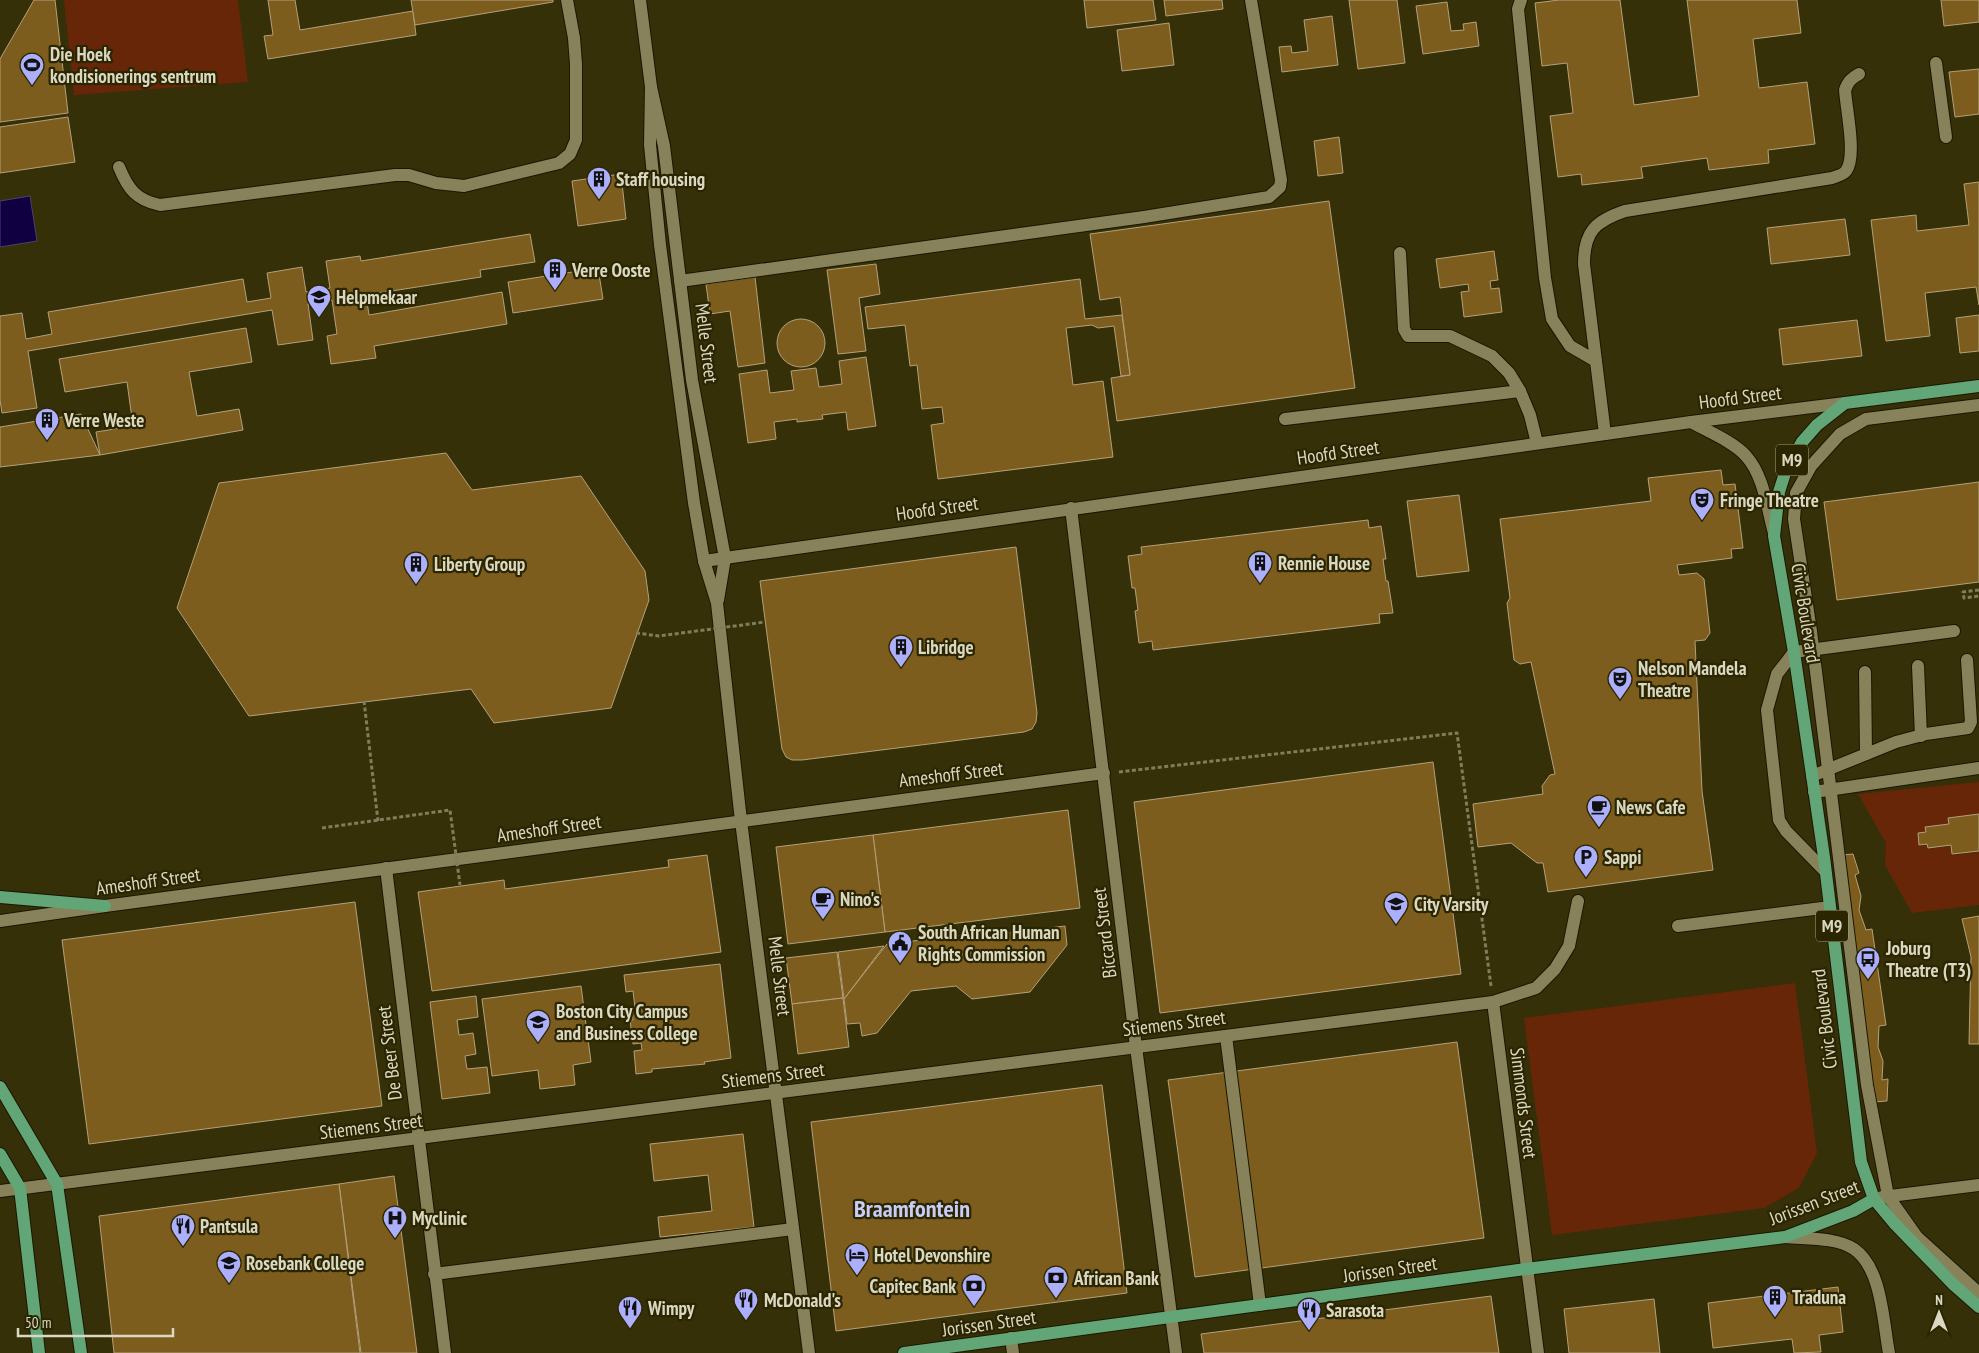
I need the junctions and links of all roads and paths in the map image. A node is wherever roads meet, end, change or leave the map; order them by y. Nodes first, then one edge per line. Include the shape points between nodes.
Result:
1 (566, 0) edge
2 (640, 0) edge
3 (1251, 0) edge
4 (1521, 0) edge
5 (1936, 63) dead end
6 (1859, 74) dead end
7 (651, 87) junction
8 (1946, 136) dead end
9 (119, 167) dead end
10 (1400, 253) dead end
11 (680, 281) junction
12 (1596, 361) junction
13 (1979, 386) edge
14 (1520, 391) junction
15 (1846, 403) junction
16 (1979, 405) edge
17 (1285, 419) dead end
18 (1691, 422) junction
19 (1605, 434) junction
20 (1537, 443) junction
21 (1071, 508) junction
22 (1774, 536) junction
23 (725, 558) junction
24 (704, 561) junction
25 (1979, 590) edge
26 (1979, 596) edge
27 (717, 603) junction
28 (765, 622) dead end
29 (1954, 631) dead end
30 (636, 633) dead end
31 (1813, 650) junction
32 (1794, 652) junction
33 (1967, 660) dead end
34 (1918, 666) dead end
35 (1865, 672) dead end
36 (364, 702) dead end
37 (1921, 736) junction
38 (1866, 754) junction
39 (1828, 768) junction
40 (1979, 768) edge
41 (1104, 774) junction
42 (1812, 776) junction
43 (1830, 788) junction
44 (1814, 792) junction
45 (378, 821) junction
46 (741, 821) junction
47 (322, 828) dead end
48 (386, 868) junction
49 (1825, 871) junction
50 (460, 885) dead end
51 (0, 897) edge
52 (1578, 900) dead end
53 (105, 906) junction
54 (1830, 907) junction
55 (0, 921) edge
56 (1678, 926) dead end
57 (1493, 1002) junction
58 (1226, 1036) junction
59 (1136, 1047) junction
60 (0, 1087) edge
61 (776, 1094) junction
62 (418, 1139) junction
63 (0, 1154) edge
64 (57, 1184) junction
65 (1979, 1185) edge
66 (20, 1188) junction
67 (0, 1191) edge
68 (1888, 1196) junction
69 (1874, 1199) junction
70 (793, 1229) junction
71 (1785, 1237) junction
72 (1526, 1269) junction
73 (434, 1274) junction
74 (1979, 1293) edge
75 (1260, 1305) junction
76 (1979, 1307) edge
77 (1172, 1317) junction
78 (1011, 1338) junction
79 (39, 1353) edge
80 (81, 1353) edge
81 (445, 1353) edge
82 (809, 1353) edge
83 (904, 1353) edge
84 (1013, 1353) edge
85 (1176, 1353) edge
86 (1538, 1353) edge
87 (1889, 1353) edge

1 - 9 street via 576,64 576,140 570,154 559,163 464,186 394,175 160,205 137,196 124,180
2 - 7 street, Melle Street
3 - 11 street via 1281,180 1280,187 1269,197
4 - 12 street via 1518,9 1527,115 1552,319 1570,346
5 - 8 street
6 - 12 street via 1847,83 1851,156 1847,170 1842,174 1625,210 1606,219 1591,232 1584,248 1584,264
7 - 11 street, Melle Street via 664,146
7 - 24 street, Melle Street via 650,145 660,246
10 - 14 street via 1404,329 1408,336 1450,336 1492,356 1509,373
11 - 23 street, Melle Street via 692,380
12 - 19 street
13 - 15 main road, Hoofd Street / M9
14 - 17 street
14 - 20 street
15 - 18 street, Hoofd Street
15 - 22 main road, Civic Boulevard / M9 via 1817,425 1786,470 1779,492
16 - 31 street via 1866,419 1840,434 1811,466 1796,493 1794,519
18 - 19 street, Hoofd Street
18 - 22 street, Civic Boulevard via 1747,457 1761,484
19 - 20 street, Hoofd Street
20 - 21 street, Hoofd Street
21 - 23 street, Hoofd Street
21 - 41 street, Biccard Street
22 - 32 main road, Civic Boulevard / M9
23 - 24 street, Hoofd Street
23 - 27 street, Melle Street
24 - 27 street, Melle Street
25 - 26 path via 1963,592 1964,598
27 - 46 street, Melle Street
28 - 30 path, bridge via 660,636
29 - 31 street
31 - 32 street
31 - 39 street
32 - 42 main road, Civic Boulevard / M9
32 - 49 street via 1778,674 1767,710 1779,820
33 - 37 street via 1970,726
34 - 37 street
35 - 38 street
36 - 45 path
37 - 38 street
38 - 39 street
39 - 42 street
39 - 43 street
40 - 43 street
41 - 46 street, Ameshoff Street
41 - 57 path via 1457,733
41 - 59 street, Biccard Street
42 - 44 main road, Civic Boulevard / M9
43 - 44 street
43 - 68 street via 1867,1085
44 - 49 main road, Civic Boulevard / M9
45 - 47 path, bridge
45 - 50 path, bridge via 450,810
46 - 48 street, Ameshoff Street
46 - 61 street, Melle Street
48 - 53 street, Ameshoff Street
48 - 62 street, De Beer Street
49 - 54 main road, Civic Boulevard / M9
51 - 53 main road
52 - 57 street via 1569,946 1555,969 1536,988
53 - 55 street, Ameshoff Street
54 - 56 street
54 - 69 main road, Civic Boulevard / M9 via 1861,1162
57 - 58 street, Stiemens Street
57 - 72 street, Simmonds Street
58 - 59 street, Stiemens Street
58 - 75 street
59 - 61 street, Stiemens Street
59 - 77 street, Biccard Street
60 - 64 main road
61 - 62 street, Stiemens Street
61 - 70 street, Melle Street
62 - 64 street, Stiemens Street
62 - 73 street, De Beer Street
63 - 66 main road
64 - 66 street, Stiemens Street
64 - 80 main road
65 - 68 street
66 - 67 street, Stiemens Street
66 - 79 main road
68 - 69 street
68 - 74 street via 1917,1237
69 - 71 main road, Jorissen Street via 1853,1211
69 - 76 main road, Civic Boulevard / M9 via 1954,1285
70 - 73 street
70 - 82 street, Melle Street
71 - 72 main road, Jorissen Street
71 - 87 street via 1832,1241 1853,1248 1867,1261 1876,1279
72 - 75 main road, Jorissen Street
72 - 86 street, Simmonds Street
73 - 81 street, De Beer Street
75 - 77 main road, Jorissen Street
77 - 78 main road, Jorissen Street
77 - 85 street, Biccard Street
78 - 83 main road, Jorissen Street
78 - 84 street

